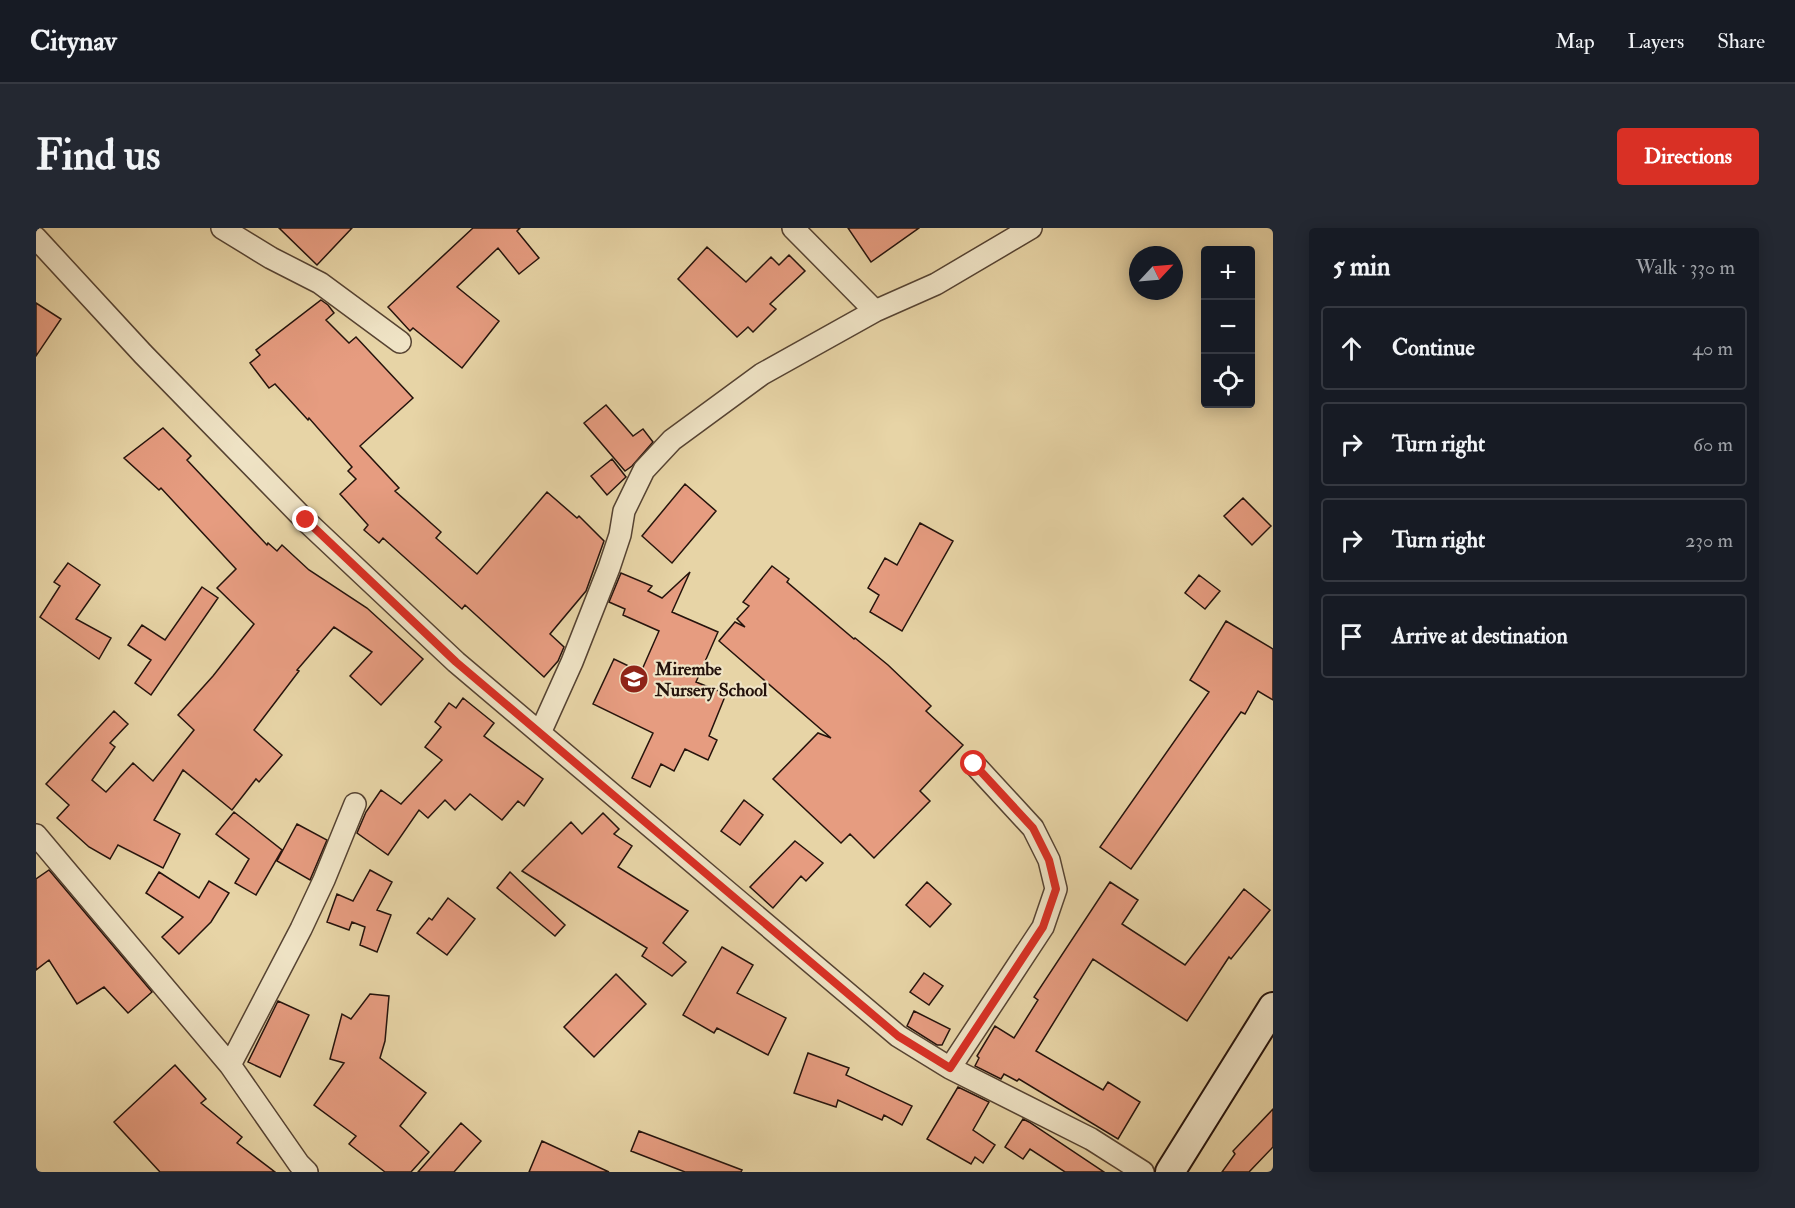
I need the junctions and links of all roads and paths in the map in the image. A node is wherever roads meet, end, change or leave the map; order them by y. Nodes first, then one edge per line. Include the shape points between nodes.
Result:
1 (222, 228) edge
2 (793, 228) edge
3 (1031, 228) edge
4 (36, 238) edge
5 (875, 311) junction
6 (400, 342) dead end
7 (540, 733) junction
8 (974, 764) dead end
9 (355, 804) dead end
10 (36, 835) edge
11 (1273, 1007) edge
12 (230, 1065) junction
13 (950, 1068) junction
14 (307, 1172) edge
15 (1143, 1172) edge
16 (1170, 1172) edge

1 - 6 street via 320,283
2 - 5 street
3 - 5 street via 936,284
4 - 7 street via 306,520 456,662
5 - 7 street via 762,374 672,440 644,470 624,511 609,568 572,662
7 - 13 street via 898,1036
8 - 13 street via 1033,828 1049,860 1056,889 1043,927
9 - 12 street via 301,929
10 - 12 street
11 - 16 main road
12 - 14 street
13 - 15 street via 1090,1139

